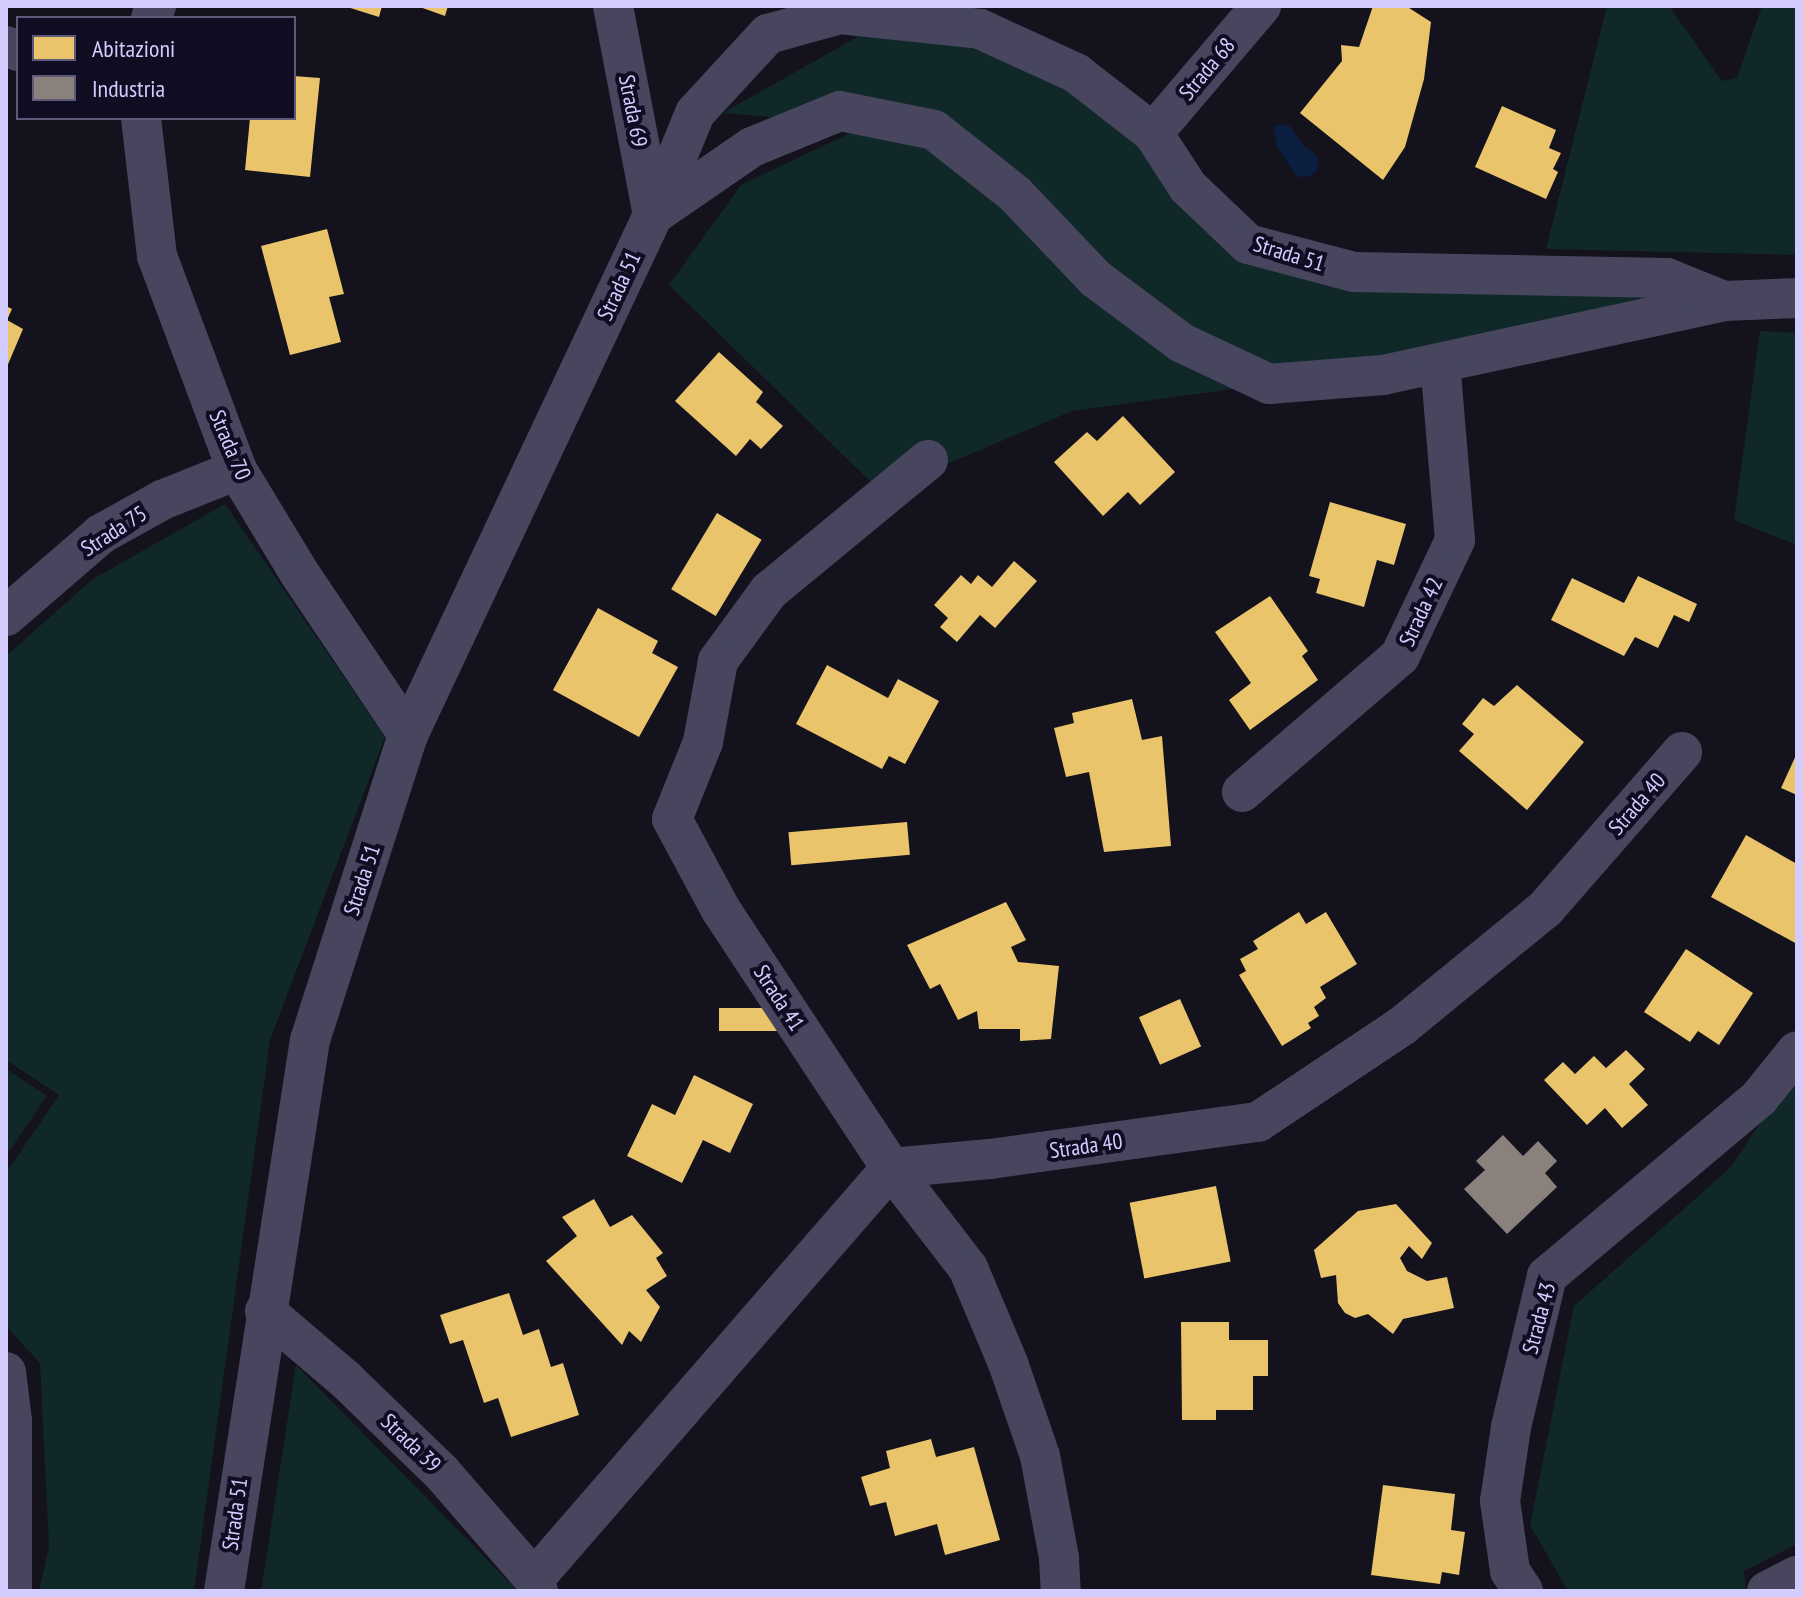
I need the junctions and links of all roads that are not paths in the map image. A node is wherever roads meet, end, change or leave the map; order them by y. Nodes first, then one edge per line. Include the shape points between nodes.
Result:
1 (613, 6) edge
2 (1261, 6) edge
3 (135, 127) edge
4 (1153, 133) junction
5 (653, 215) junction
6 (1797, 298) edge
7 (1724, 301) junction
8 (1440, 363) junction
9 (928, 460) dead end
10 (237, 470) junction
11 (6, 616) edge
12 (408, 735) junction
13 (1682, 752) dead end
14 (1242, 792) dead end
15 (1797, 1051) edge
16 (891, 1168) junction
17 (265, 1311) junction
18 (6, 1372) edge
19 (1797, 1576) edge
20 (536, 1585) edge
21 (12, 1591) edge
22 (224, 1591) edge
23 (1061, 1591) edge
24 (1523, 1591) edge
25 (1767, 1591) edge

1 - 5 street, Strada 69
2 - 4 street, Strada 68
3 - 10 street, Strada 70 via 157,256
4 - 5 street, Strada 51 via 1076,73 980,29 840,14 768,34 695,113
4 - 7 street, Strada 51 via 1188,187 1248,244 1354,272 1667,278
5 - 8 street, Strada 51 via 752,147 840,111 934,130 1015,194 1096,279 1182,343 1269,384 1383,375
5 - 12 street, Strada 51
6 - 7 street, Strada 51
7 - 8 street, Strada 51
8 - 14 street, Strada 42 via 1455,540 1400,656
9 - 16 street, Strada 41 via 769,591 718,661 703,742 672,819 721,910
10 - 11 street, Strada 75 via 162,500 101,534
10 - 12 street, Strada 70
12 - 17 street, Strada 51 via 310,1040
13 - 16 street, Strada 40 via 1546,908 1402,1026 1258,1122
15 - 24 street, Strada 43 via 1759,1098 1547,1276 1511,1427 1500,1501 1510,1571
16 - 20 street
16 - 23 street, Strada 41 via 968,1268 1008,1363 1040,1456
17 - 20 street, Strada 39 via 442,1473
17 - 22 street, Strada 51
18 - 21 street via 12,1421
19 - 25 street

